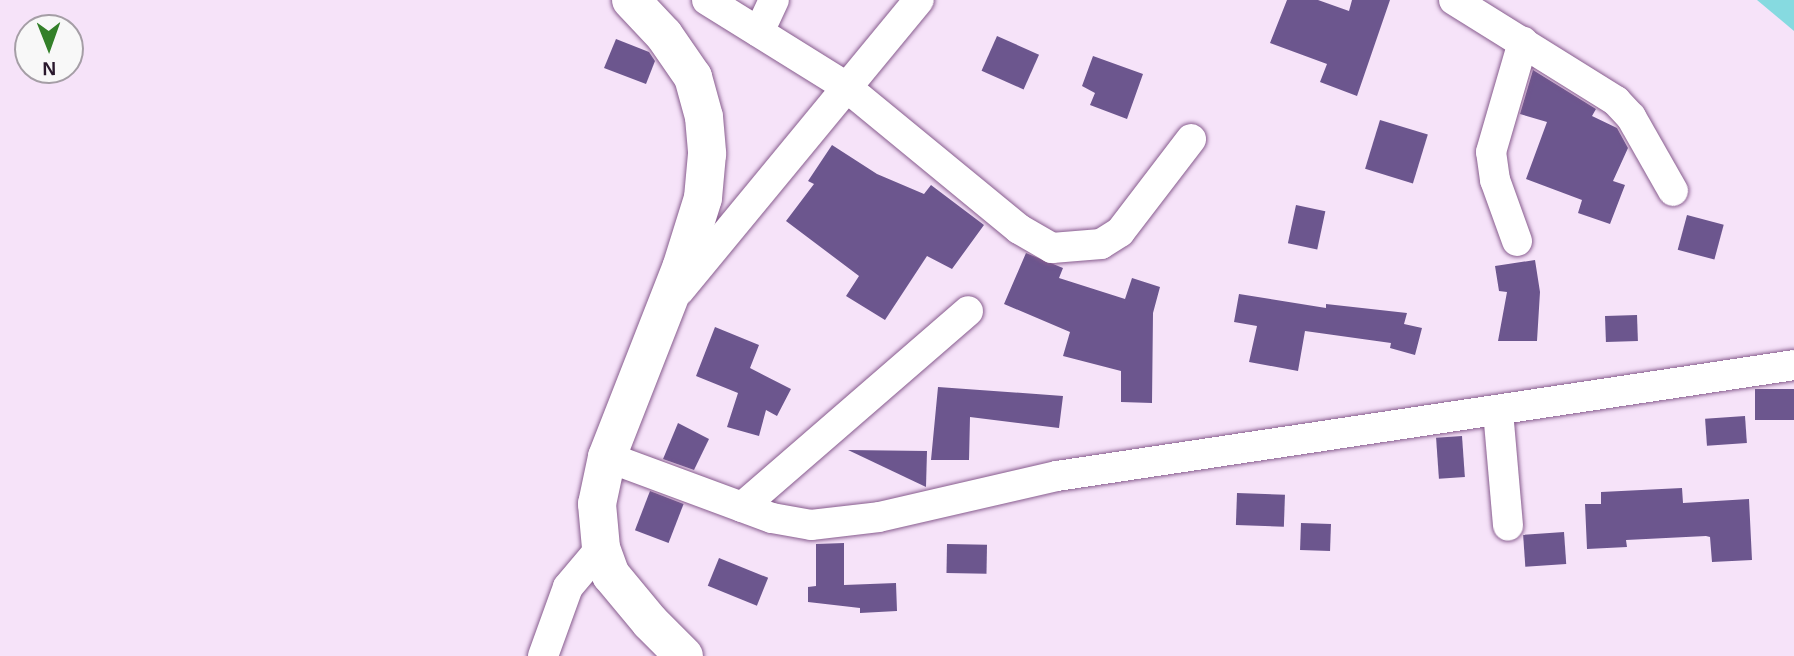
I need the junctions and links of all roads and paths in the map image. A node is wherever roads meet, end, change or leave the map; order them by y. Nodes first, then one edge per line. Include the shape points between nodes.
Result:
1 (631, 0) edge
2 (707, 0) edge
3 (774, 0) edge
4 (919, 0) edge
5 (1454, 0) edge
6 (759, 32) junction
7 (1523, 42) junction
8 (845, 86) junction
9 (1191, 139) dead end
10 (1673, 191) dead end
11 (1517, 241) dead end
12 (666, 307) junction
13 (968, 311) dead end
14 (1794, 365) edge
15 (1498, 411) junction
16 (607, 457) junction
17 (742, 507) junction
18 (1508, 526) dead end
19 (601, 548) junction
20 (543, 656) edge
21 (684, 656) edge

1 - 12 street via 664,34 694,77 704,117 703,198
2 - 6 street
3 - 6 street
4 - 8 street
5 - 7 street
6 - 8 street
7 - 10 street via 1616,101 1631,117
7 - 11 street via 1491,152 1495,180
8 - 9 street via 1019,229 1052,248 1101,244 1120,232
8 - 12 street
12 - 16 street
13 - 17 street
14 - 15 street
15 - 17 street via 1058,476 841,522 811,525
15 - 18 street
16 - 17 street
16 - 19 street via 597,504
19 - 20 street via 563,596
19 - 21 street via 611,575

